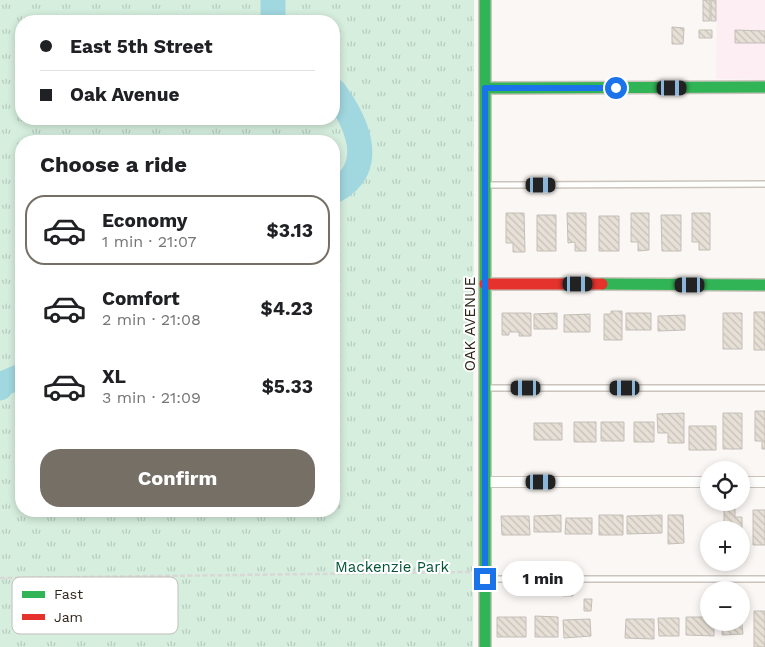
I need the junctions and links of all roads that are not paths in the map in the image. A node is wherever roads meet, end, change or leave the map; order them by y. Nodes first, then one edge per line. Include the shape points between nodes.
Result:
1 (485, 0) edge
2 (765, 87) edge
3 (485, 88) junction
4 (765, 184) edge
5 (484, 185) junction
6 (485, 284) junction
7 (765, 285) edge
8 (486, 388) junction
9 (765, 388) edge
10 (485, 482) junction
11 (700, 482) edge
12 (750, 482) edge
13 (765, 482) edge
14 (485, 576) junction
15 (765, 579) edge
16 (485, 647) edge

1 - 3 street, OAK AVENUE
2 - 3 street
3 - 5 street, OAK AVENUE
4 - 5 lane
5 - 6 street, OAK AVENUE
6 - 7 street
6 - 8 street, OAK AVENUE
8 - 9 lane
8 - 10 street, OAK AVENUE
10 - 11 street
10 - 14 street, OAK AVENUE
12 - 13 street
14 - 15 lane
14 - 16 street, OAK AVENUE

